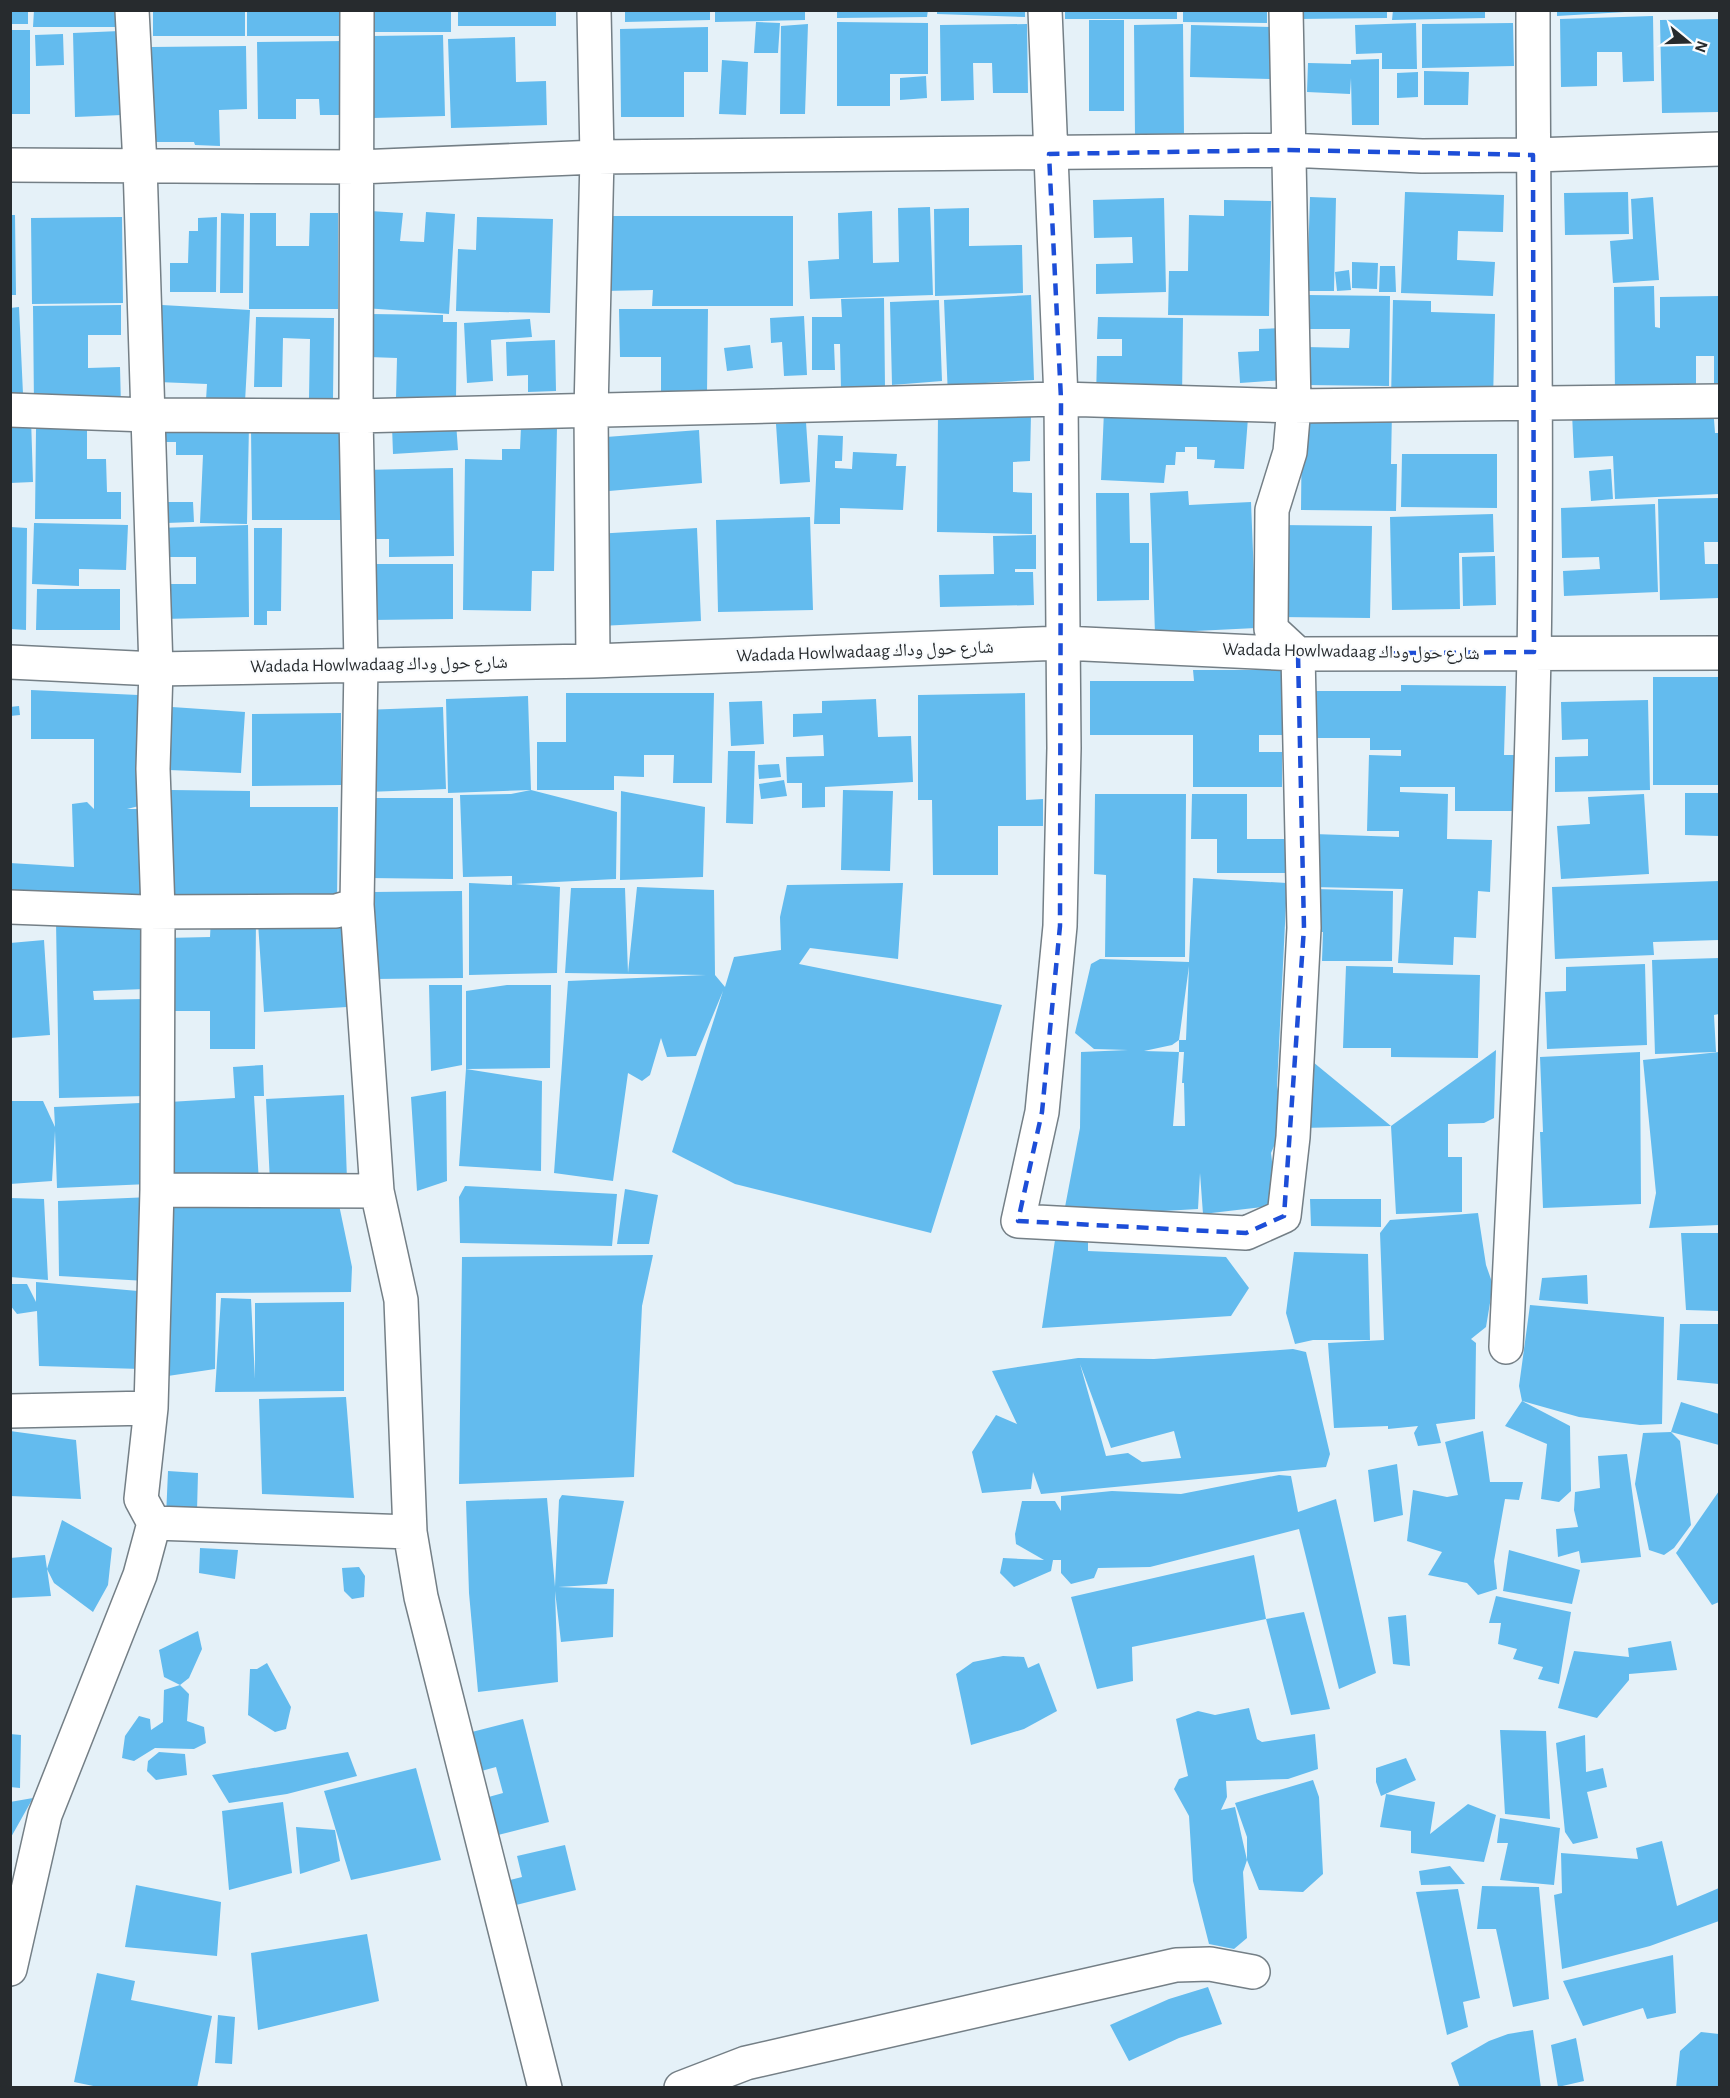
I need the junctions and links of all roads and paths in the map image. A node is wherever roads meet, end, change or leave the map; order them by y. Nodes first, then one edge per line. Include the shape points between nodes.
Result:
1 (132, 10) edge
2 (357, 10) edge
3 (594, 10) edge
4 (1045, 10) edge
5 (1286, 10) edge
6 (1533, 10) edge
7 (1719, 149) edge
8 (1288, 150) junction
9 (1049, 154) junction
10 (1533, 155) junction
11 (597, 157) junction
12 (10, 165) edge
13 (140, 165) junction
14 (358, 167) junction
15 (1061, 399) junction
16 (1719, 401) edge
17 (1536, 403) junction
18 (1294, 406) junction
19 (10, 410) edge
20 (591, 411) junction
21 (147, 416) junction
22 (356, 416) junction
23 (1063, 643) junction
24 (1534, 652) junction
25 (1719, 653) edge
26 (1298, 654) junction
27 (593, 660) junction
28 (10, 662) edge
29 (361, 664) junction
30 (156, 669) junction
31 (357, 905) junction
32 (10, 907) edge
33 (158, 910) junction
34 (157, 1190) junction
35 (377, 1191) junction
36 (1506, 1347) dead end
37 (151, 1408) junction
38 (10, 1411) edge
39 (154, 1523) junction
40 (410, 1532) junction
41 (10, 1969) edge
42 (1253, 1972) dead end
43 (545, 2088) edge
44 (681, 2088) edge

1 - 13 street
2 - 14 street
3 - 11 street
4 - 9 street
5 - 8 street
6 - 10 street
7 - 10 street
8 - 9 street
8 - 10 street via 1422,156
8 - 18 street
9 - 11 street
9 - 15 street
10 - 17 street
11 - 14 street
11 - 20 street
12 - 13 street
13 - 14 street
13 - 21 street
14 - 22 street
15 - 18 street
15 - 20 street
15 - 23 street
16 - 17 street
17 - 18 street
17 - 24 street
18 - 26 street via 1290,452 1272,510 1271,629
19 - 21 street
20 - 22 street
20 - 27 street
21 - 22 street
21 - 30 street
22 - 29 street
23 - 26 street, Wadada Howlwadaag شارع حول وداك
23 - 26 street via 1060,926 1042,1112 1018,1221 1146,1229 1246,1233 1284,1216 1293,1137 1304,927
23 - 27 street, Wadada Howlwadaag شارع حول وداك
24 - 25 street, Wadada Howlwadaag شارع حول وداك
24 - 26 street, Wadada Howlwadaag شارع حول وداك
24 - 36 street via 1526,936
27 - 29 street, Wadada Howlwadaag شارع حول وداك
28 - 30 street, Wadada Howlwadaag شارع حول وداك
29 - 30 street, Wadada Howlwadaag شارع حول وداك
29 - 31 street
30 - 33 street via 153,770
31 - 33 street via 336,911
31 - 35 street
32 - 33 street
33 - 34 street
34 - 35 street
34 - 37 street
35 - 40 street via 400,1300
37 - 38 street
37 - 39 street via 141,1499
39 - 40 street
39 - 41 street via 140,1575 45,1815
40 - 43 street via 421,1597
42 - 44 street via 1210,1964 1176,1965 746,2063

